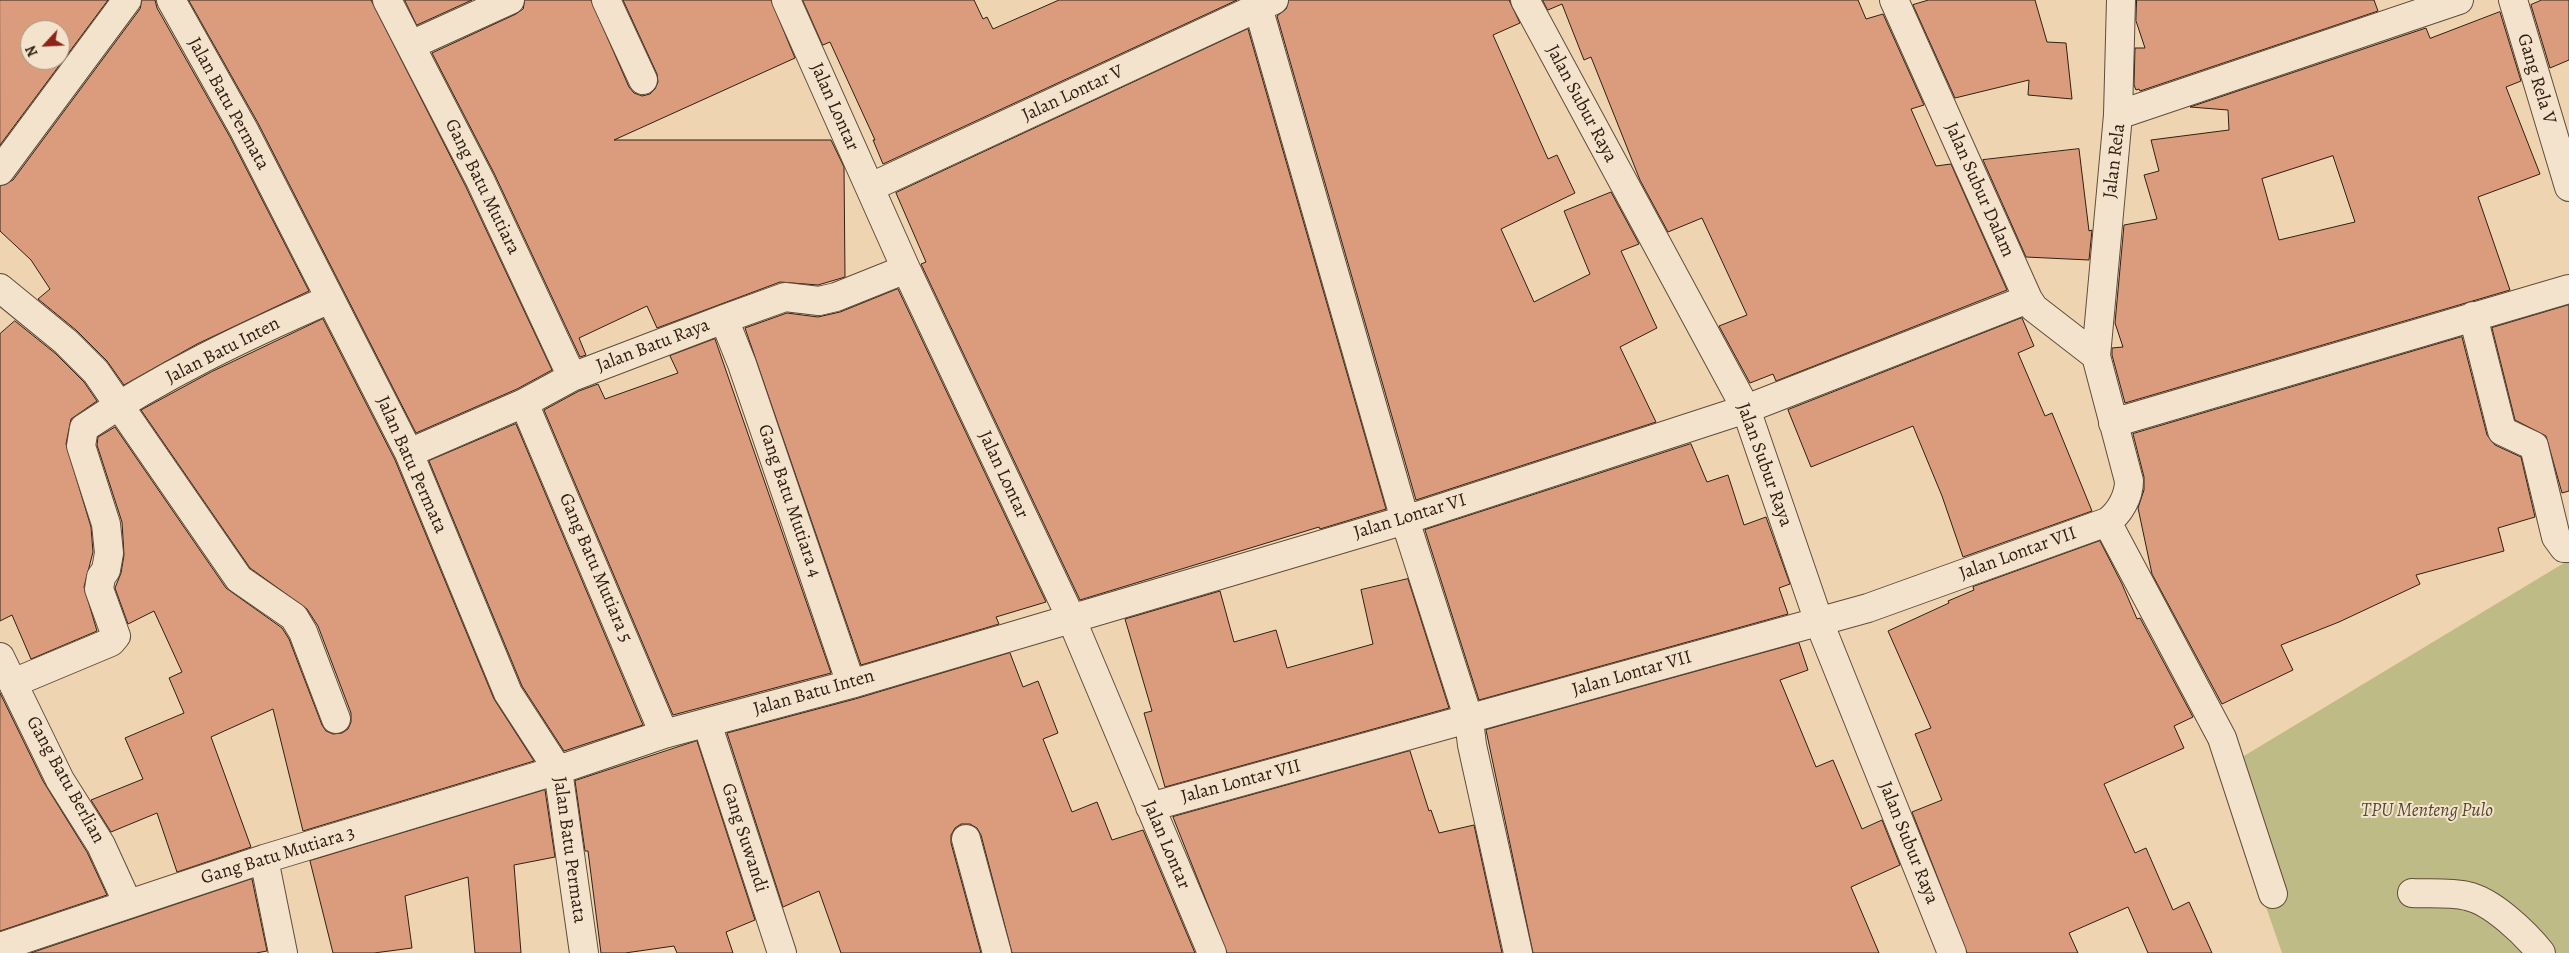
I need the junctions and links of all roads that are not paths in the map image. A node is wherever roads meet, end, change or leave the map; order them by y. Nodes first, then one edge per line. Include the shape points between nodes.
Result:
1 (127, 0) edge
2 (171, 0) edge
3 (387, 0) edge
4 (510, 0) edge
5 (606, 0) edge
6 (786, 0) edge
7 (1525, 0) edge
8 (1894, 0) edge
9 (2121, 0) edge
10 (2459, 0) edge
11 (2513, 0) edge
12 (1263, 2) edge
13 (410, 45) junction
14 (643, 80) dead end
15 (2118, 115) junction
16 (0, 171) edge
17 (871, 187) junction
18 (2569, 187) edge
19 (906, 269) junction
20 (0, 288) edge
21 (2569, 289) edge
22 (330, 299) junction
23 (2031, 303) junction
24 (2473, 316) junction
25 (724, 319) junction
26 (2096, 356) junction
27 (572, 377) junction
28 (524, 403) junction
29 (118, 405) junction
30 (1746, 409) junction
31 (2113, 423) junction
32 (409, 453) junction
33 (1404, 520) junction
34 (2110, 520) junction
35 (2569, 548) edge
36 (1071, 618) junction
37 (1819, 622) junction
38 (0, 657) edge
39 (13, 683) junction
40 (852, 684) junction
41 (336, 719) dead end
42 (1469, 720) junction
43 (707, 723) junction
44 (664, 734) junction
45 (558, 770) junction
46 (1150, 807) junction
47 (966, 839) dead end
48 (264, 859) junction
49 (2412, 893) dead end
50 (2273, 894) dead end
51 (128, 904) junction
52 (14, 947) edge
53 (282, 953) edge
54 (584, 953) edge
55 (782, 953) edge
56 (997, 953) edge
57 (1212, 953) edge
58 (1518, 953) edge
59 (1952, 953) edge
60 (2541, 953) edge

1 - 16 street
2 - 22 street, Jalan Batu Permata via 244,130
3 - 13 street, Gang Batu Mutiara
4 - 13 street
5 - 14 street
6 - 17 street, Jalan Lontar
7 - 30 street, Jalan Subur Raya
8 - 23 street, Jalan Subur Dalam
9 - 15 street
10 - 15 street, Jalan Rela
11 - 18 street, Gang Rela V
12 - 17 street, Jalan Lontar V
12 - 33 street
13 - 27 street, Gang Batu Mutiara via 480,180
15 - 26 street, Jalan Rela
17 - 19 street, Jalan Lontar
19 - 25 street, Jalan Batu Raya via 836,297 819,301 785,297
19 - 36 street, Jalan Lontar
20 - 29 street via 66,342 96,372
21 - 24 street
22 - 29 street, Jalan Batu Inten via 241,339
22 - 32 street, Jalan Batu Permata
23 - 26 street, Jalan Subur Dalam
23 - 30 street, Jalan Lontar VI
24 - 31 street
24 - 35 street via 2502,431 2534,446 2556,537 2564,548
25 - 27 street, Jalan Batu Raya
25 - 40 street, Gang Batu Mutiara 4
26 - 31 street, Jalan Rela
27 - 28 street, Jalan Batu Raya
28 - 32 street, Jalan Batu Raya
28 - 44 street, Gang Batu Mutiara 5
29 - 39 street, Jalan Batu Inten via 84,428 81,437 106,524 109,553 99,589 116,636 111,642
29 - 41 street via 240,579 294,617 303,632
30 - 33 street, Jalan Lontar VI
30 - 37 street, Jalan Subur Raya
31 - 34 street, Jalan Rela via 2129,492
32 - 45 street, Jalan Batu Permata via 508,693
33 - 36 street, Jalan Lontar VI
33 - 42 street
34 - 37 street, Jalan Lontar VII via 1868,608
34 - 50 street via 2222,738
36 - 40 street, Jalan Batu Inten
36 - 46 street, Jalan Lontar
37 - 42 street, Jalan Lontar VII
37 - 59 street, Jalan Subur Raya
38 - 39 street, Gang Batu Berlian
39 - 51 street, Gang Batu Berlian via 60,780 101,845
40 - 43 street, Jalan Batu Inten
42 - 46 street, Jalan Lontar VII
42 - 58 street
43 - 44 street, Jalan Batu Inten
43 - 55 street, Gang Suwandi
44 - 45 street, Jalan Batu Inten
45 - 48 street, Gang Batu Mutiara 3
45 - 54 street, Jalan Batu Permata
46 - 57 street, Jalan Lontar
47 - 56 street
48 - 51 street, Gang Batu Mutiara 3
48 - 53 street
49 - 60 street via 2468,896 2501,914
51 - 52 street, Gang Batu Mutiara 3

